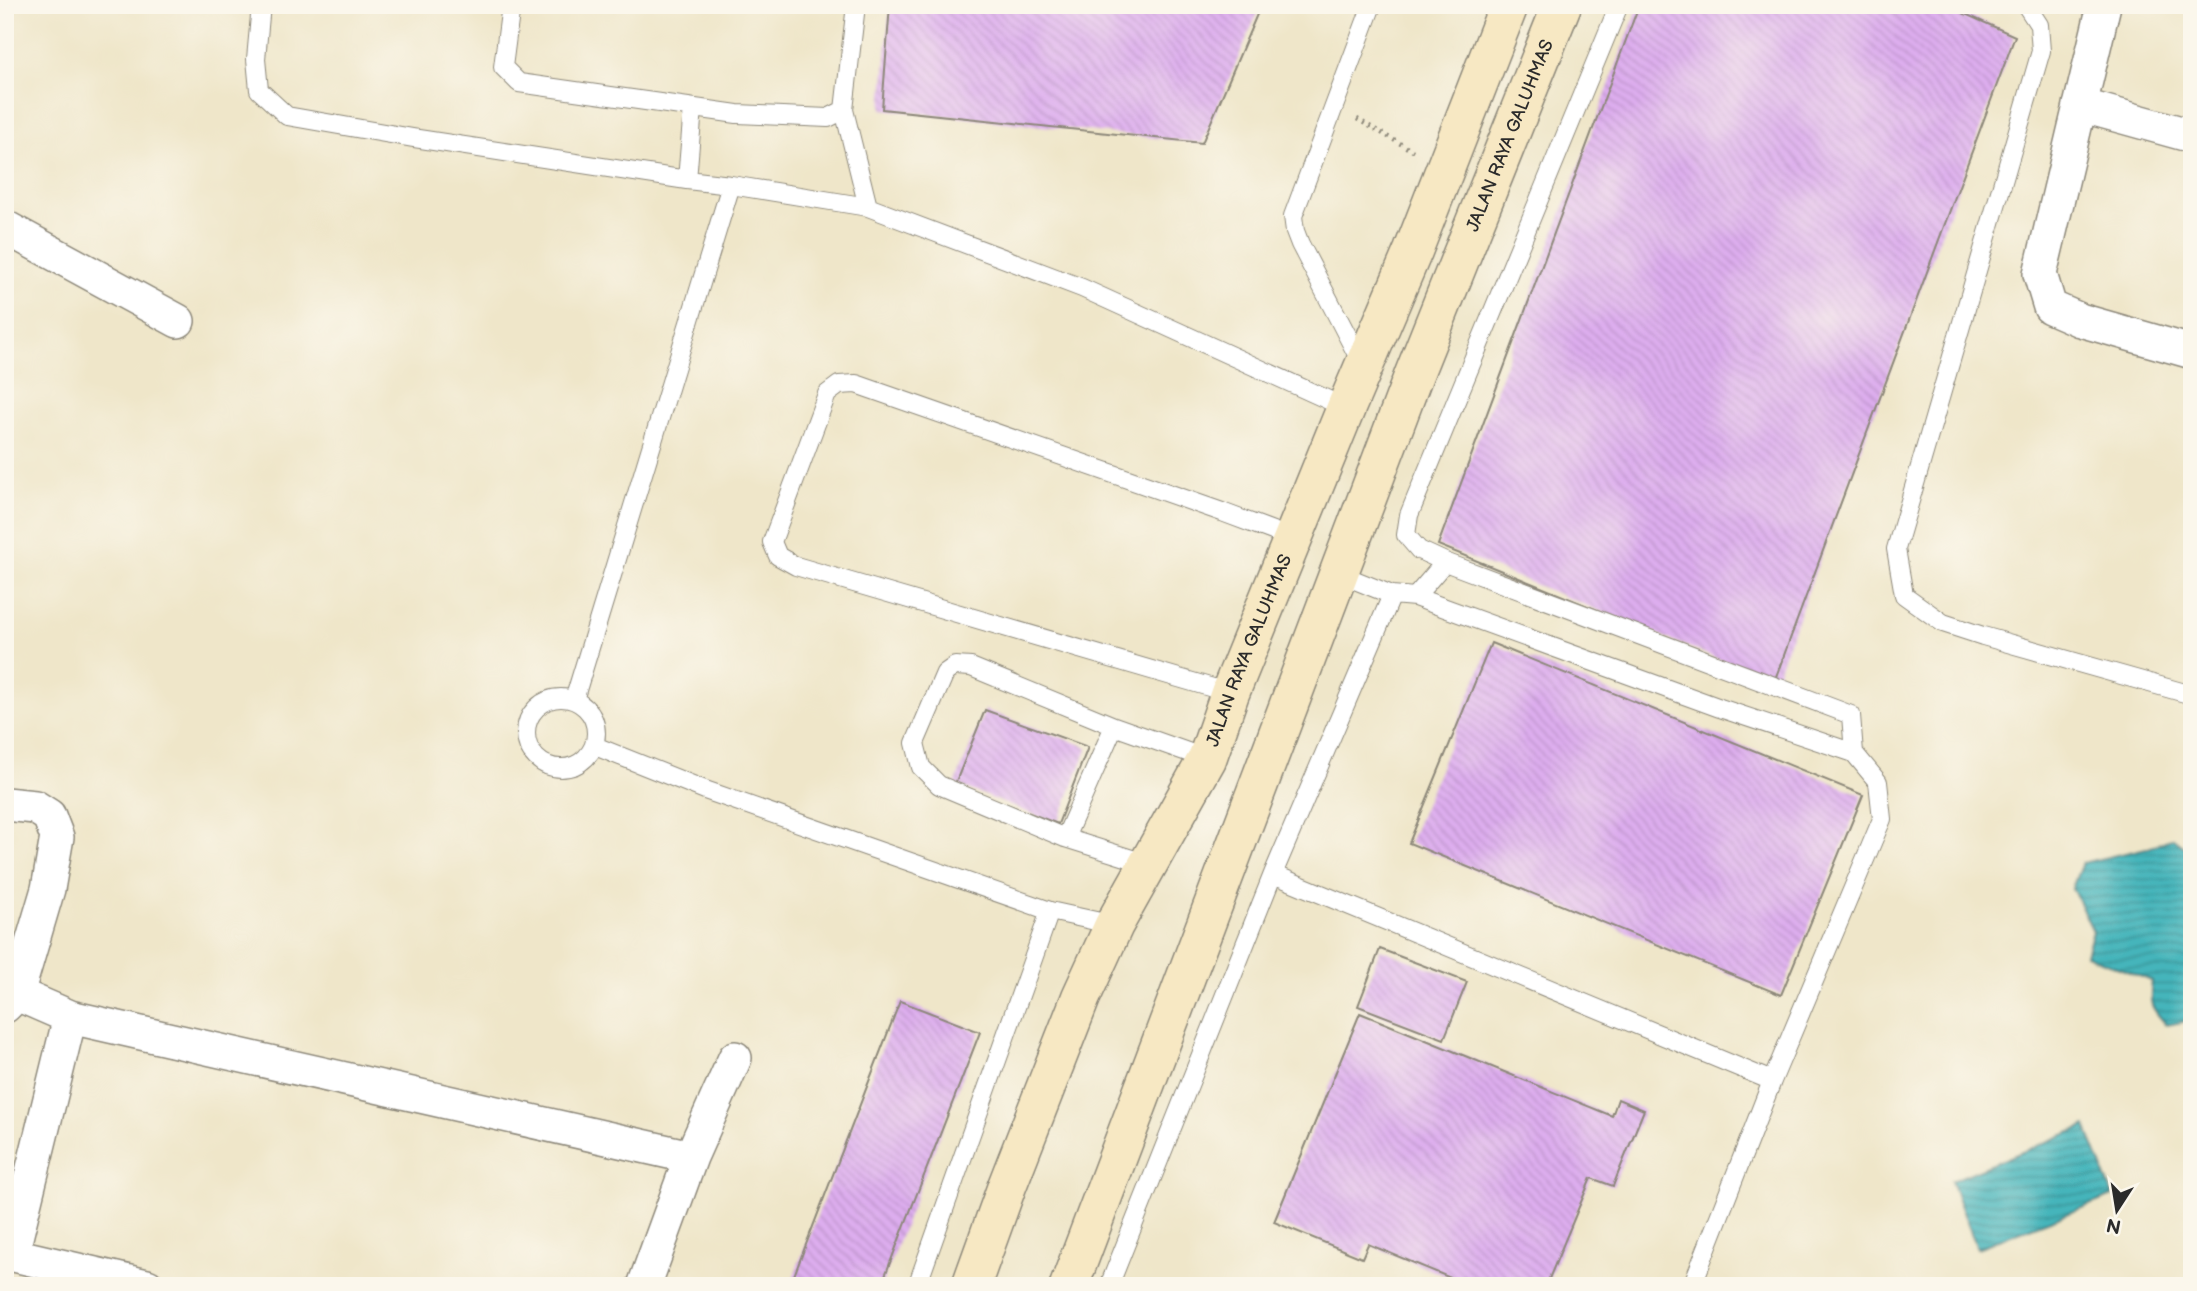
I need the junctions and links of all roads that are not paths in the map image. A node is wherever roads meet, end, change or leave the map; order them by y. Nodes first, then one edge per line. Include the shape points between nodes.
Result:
1 (261, 5) edge
2 (511, 5) edge
3 (856, 5) edge
4 (1372, 5) edge
5 (1508, 5) edge
6 (1562, 5) edge
7 (1619, 5) edge
8 (2026, 5) edge
9 (2104, 5) edge
10 (2080, 105) junction
11 (693, 108) junction
12 (844, 110) junction
13 (2192, 136) edge
14 (687, 180) junction
15 (731, 184) junction
16 (868, 207) junction
17 (5, 226) edge
18 (178, 321) dead end
19 (2192, 352) edge
20 (1363, 368) junction
21 (1346, 408) junction
22 (1294, 539) junction
23 (1445, 562) junction
24 (1340, 573) junction
25 (1392, 595) junction
26 (1415, 597) junction
27 (1230, 693) junction
28 (2192, 695) edge
29 (574, 700) junction
30 (1114, 726) junction
31 (594, 746) junction
32 (1854, 753) junction
33 (1207, 760) junction
34 (5, 804) edge
35 (1065, 838) junction
36 (1147, 864) junction
37 (1273, 874) junction
38 (1050, 911) junction
39 (1114, 925) junction
40 (11, 1000) edge
41 (70, 1017) junction
42 (735, 1058) dead end
43 (1772, 1081) junction
44 (691, 1157) junction
45 (9, 1253) edge
46 (147, 1286) edge
47 (643, 1286) edge
48 (917, 1286) edge
49 (971, 1286) edge
50 (1069, 1286) edge
51 (1109, 1286) edge
52 (1692, 1286) edge

1 - 14 lane via 256,59 259,90 287,116
2 - 11 lane via 503,67 519,83
3 - 12 lane
4 - 20 lane via 1293,216 1300,244
5 - 20 main road, JALAN RAYA GALUHMAS
6 - 24 main road, JALAN RAYA GALUHMAS via 1414,374
7 - 23 lane via 1409,515 1406,535 1419,550
8 - 28 lane via 2039,25 2041,51 1896,549 1904,594 1943,623
9 - 10 street
10 - 13 street
10 - 19 street via 2040,274 2050,307
11 - 12 lane via 828,118
11 - 14 lane
12 - 16 lane
14 - 15 lane
15 - 16 lane
15 - 29 lane
16 - 21 lane via 1082,288
17 - 18 street
20 - 21 main road, JALAN RAYA GALUHMAS
21 - 22 main road, JALAN RAYA GALUHMAS
22 - 27 main road, JALAN RAYA GALUHMAS
22 - 27 lane via 856,384 839,385 828,394 772,542 778,556 796,566
23 - 26 lane
23 - 32 lane via 1851,715
24 - 25 lane
24 - 50 main road, JALAN RAYA GALUHMAS
25 - 26 lane
25 - 37 lane
26 - 32 lane
27 - 33 main road, JALAN RAYA GALUHMAS
29 - 31 lane via 594,719
29 - 31 lane via 561,697 536,708 528,719 529,747 548,766 562,768 587,757
30 - 33 lane
30 - 35 lane
30 - 35 lane via 971,667 955,666 945,673 915,743 921,767 939,785
31 - 38 lane via 705,790
32 - 43 lane via 1878,782 1882,819
33 - 36 main road, JALAN RAYA GALUHMAS
34 - 40 street via 35,807 50,816 57,837 48,888
35 - 36 lane
36 - 39 main road, JALAN RAYA GALUHMAS
37 - 43 lane
37 - 51 lane
38 - 39 lane
38 - 48 lane
39 - 49 main road, JALAN RAYA GALUHMAS via 1081,997
40 - 41 street
41 - 44 street
41 - 45 street
42 - 44 street
43 - 52 lane
44 - 47 street
45 - 46 street

